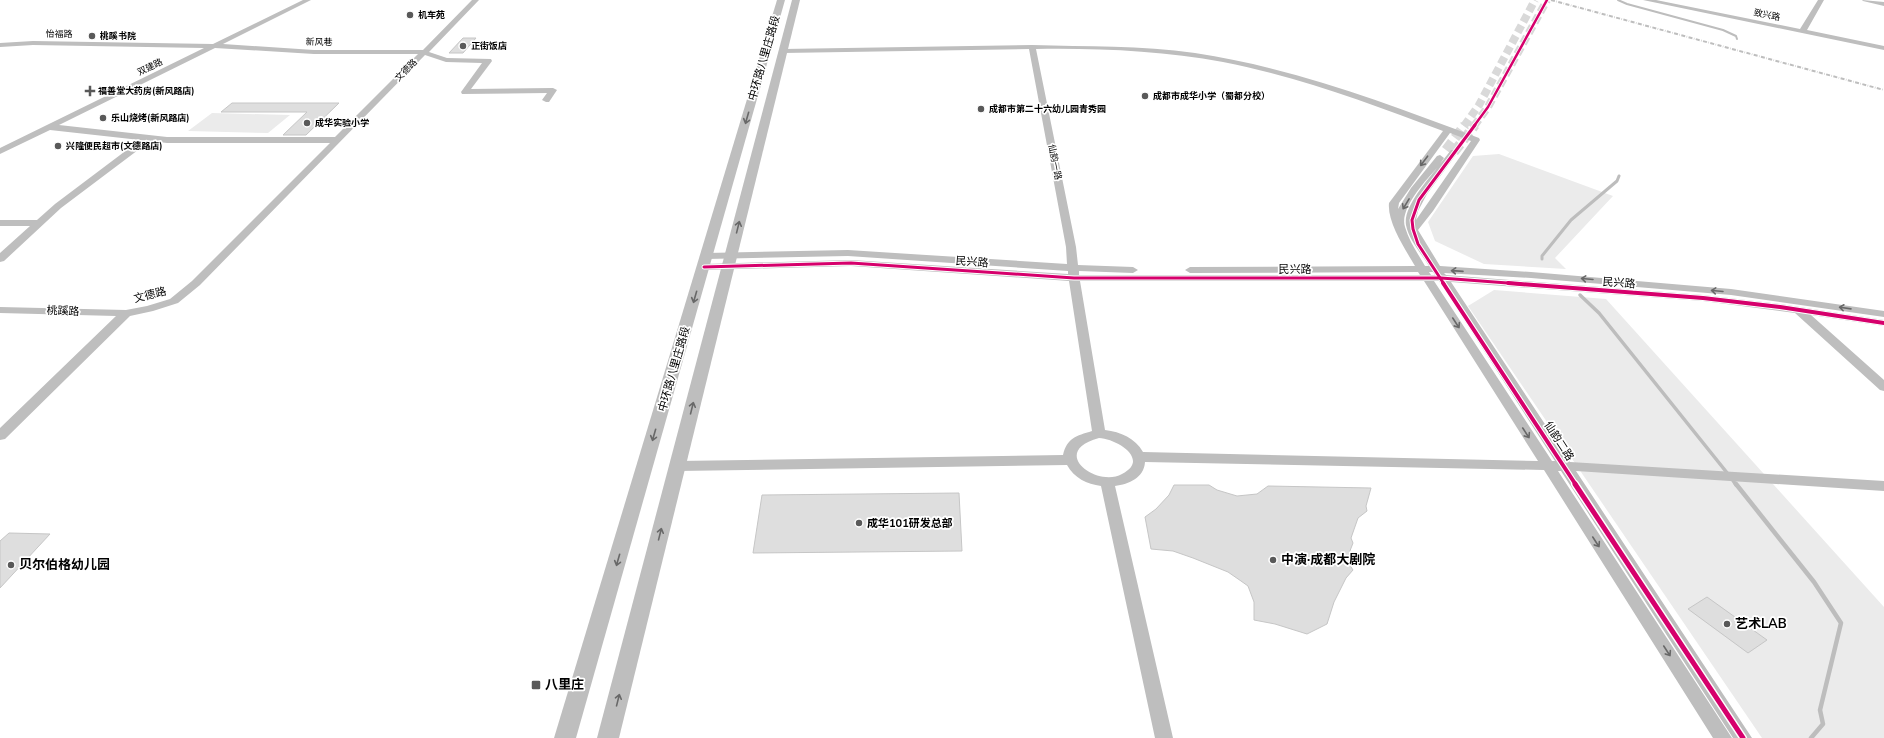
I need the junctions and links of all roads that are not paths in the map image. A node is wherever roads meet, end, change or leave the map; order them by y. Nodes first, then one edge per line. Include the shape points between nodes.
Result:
1 (308, 0) edge
2 (476, 0) edge
3 (1646, 0) edge
4 (1821, 0) edge
5 (1865, 0) edge
6 (787, 2) edge
7 (1884, 4) edge
8 (1802, 32) junction
9 (0, 45) edge
10 (214, 46) junction
11 (1032, 47) junction
12 (1884, 48) edge
13 (783, 51) junction
14 (423, 52) junction
15 (546, 100) dead end
16 (50, 127) junction
17 (1448, 130) junction
18 (148, 138) junction
19 (337, 140) junction
20 (1436, 146) junction
21 (0, 151) edge
22 (1467, 154) junction
23 (0, 223) edge
24 (38, 223) junction
25 (1400, 227) junction
26 (1413, 230) junction
27 (0, 259) edge
28 (705, 261) junction
29 (730, 261) junction
30 (1074, 273) junction
31 (1431, 274) junction
32 (1787, 300) junction
33 (0, 310) edge
34 (1799, 310) junction
35 (126, 313) junction
36 (1884, 314) edge
37 (1884, 324) edge
38 (1884, 387) edge
39 (1099, 434) junction
40 (0, 436) edge
41 (1139, 457) junction
42 (1070, 460) junction
43 (678, 466) junction
44 (1547, 466) junction
45 (1564, 466) junction
46 (1107, 482) junction
47 (1884, 486) edge
48 (565, 738) edge
49 (608, 738) edge
50 (1164, 738) edge
51 (1723, 738) edge
52 (1742, 738) edge

1 - 10 street, 双建路
2 - 14 street, 文德路
3 - 8 street, 致兴路
4 - 8 street
5 - 7 street
6 - 13 main road, 中环路八里庄路段
6 -> 28 main road, 中环路八里庄路段
8 - 12 street, 致兴路
9 - 10 street, 怡福路 via 33,43
10 - 14 street, 新风巷 via 307,52
10 - 16 street, 双建路
11 - 13 street
11 - 17 street via 1123,48 1222,59 1344,92
11 - 30 street, 仙韵一路
29 -> 13 main road, 中环路八里庄路段
14 - 15 street, 新风巷 via 446,60 488,61 465,92 553,90
14 - 19 street, 文德路
16 - 18 street
16 - 21 street, 双建路
17 - 20 street, 仙韵二路
17 - 22 street via 1476,140
18 - 19 street
18 - 24 street
19 - 35 street, 文德路 via 196,283 174,301
20 - 22 street via 1453,148
20 -> 25 street, 仙韵二路 via 1394,202 1393,212
22 - 26 street
23 - 24 street
24 - 27 street
26 -> 25 street via 1413,212 1450,151 1404,205 1400,215
25 - 31 street, 仙韵二路
26 - 31 street, 仙韵二路
28 - 29 street, 民兴路
28 -> 48 main road, 中环路八里庄路段
29 - 30 street, 民兴路 via 851,263
43 -> 29 main road, 中环路八里庄路段
30 - 31 street, 民兴路
30 - 39 street, 仙韵一路
32 -> 31 street, 民兴路 via 1716,290 1531,274
31 - 34 street, 民兴路 via 1703,298
31 -> 44 street, 仙韵二路
31 - 45 street, 仙韵二路
32 - 34 street
36 -> 32 street, 民兴路
33 - 35 street, 桃蹊路
34 - 37 street, 民兴路
34 - 38 street
35 - 40 street, 文德路
39 - 41 street via 1120,438 1136,450
39 - 42 street via 1080,438 1073,444
41 - 44 street
41 - 46 street via 1136,471 1129,477
42 - 43 street
42 - 46 street via 1083,475
49 -> 43 main road, 中环路八里庄路段
44 - 45 street
44 -> 51 street, 仙韵二路
45 - 47 street
45 - 52 street, 仙韵二路
46 - 50 street

